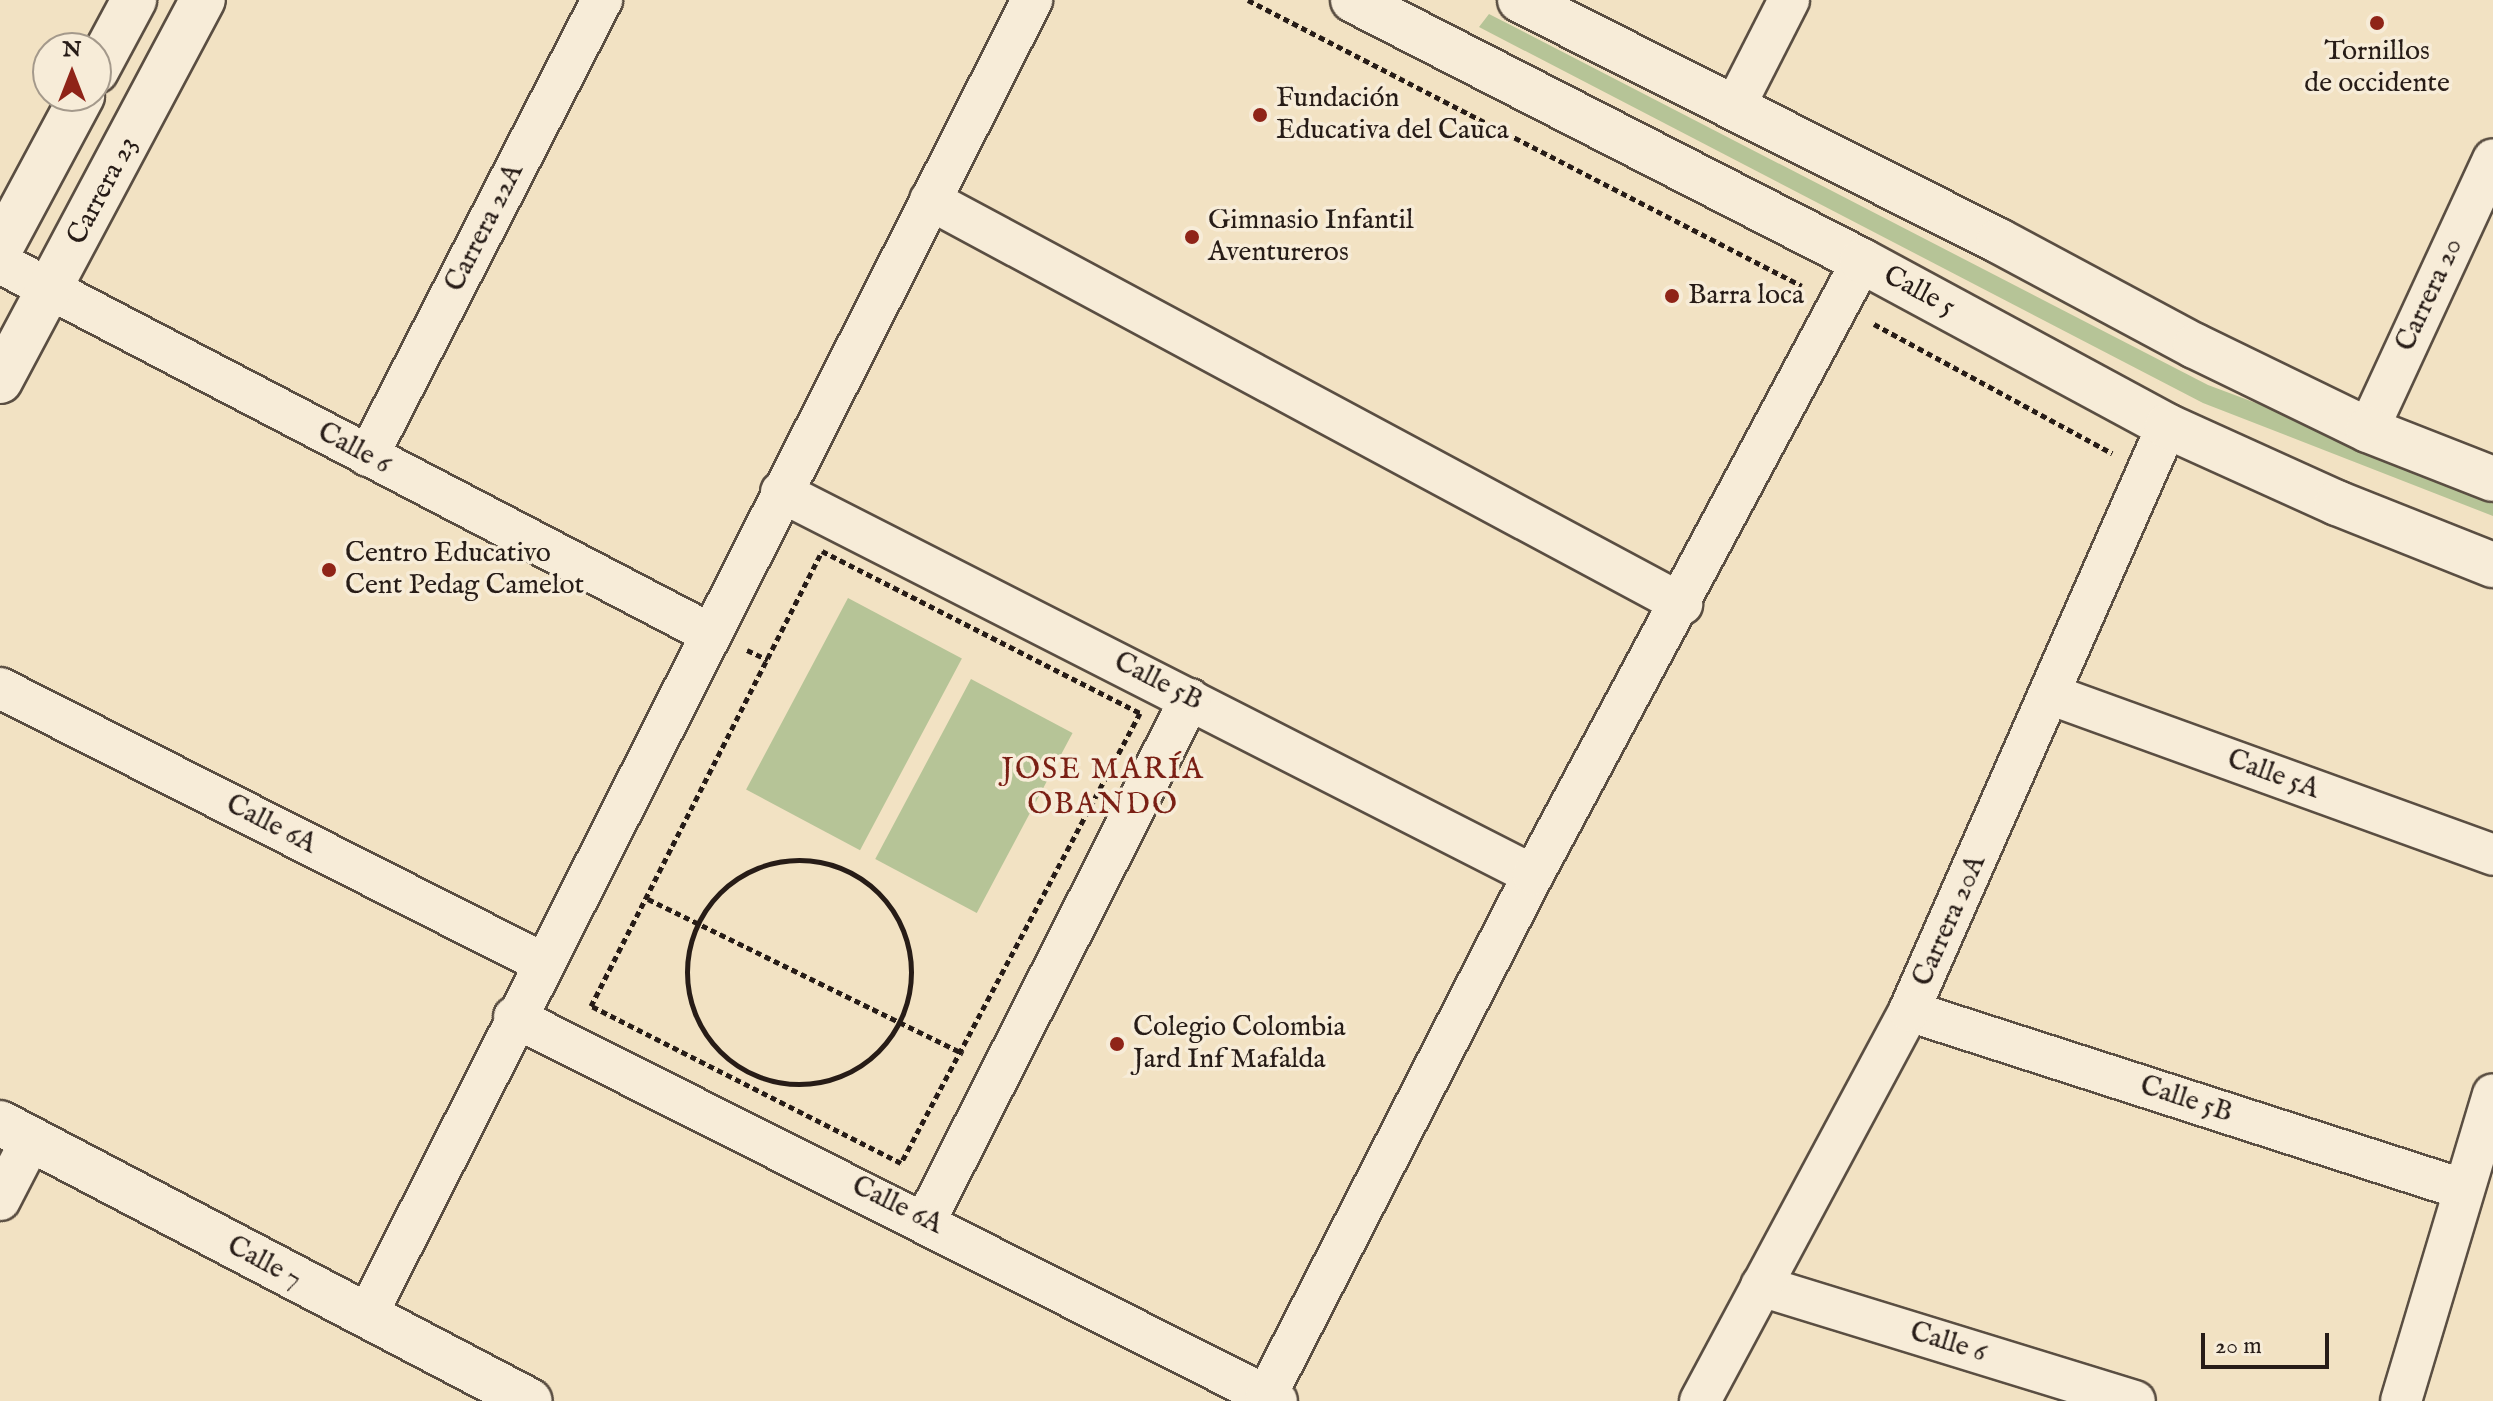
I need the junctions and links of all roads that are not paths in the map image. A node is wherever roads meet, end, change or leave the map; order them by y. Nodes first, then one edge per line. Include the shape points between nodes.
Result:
1 (134, 0) edge
2 (203, 0) edge
3 (602, 0) edge
4 (1032, 0) edge
5 (1353, 0) edge
6 (1520, 0) edge
7 (1789, 0) edge
8 (112, 41) edge
9 (1734, 108) junction
10 (73, 112) edge
11 (2493, 160) edge
12 (930, 200) junction
13 (0, 249) edge
14 (1862, 261) junction
15 (0, 263) edge
16 (51, 288) junction
17 (0, 381) edge
18 (2167, 426) junction
19 (2368, 430) junction
20 (368, 456) junction
21 (2493, 479) edge
22 (781, 492) junction
23 (2493, 565) edge
24 (1682, 604) junction
25 (709, 633) junction
26 (0, 688) edge
27 (2052, 695) junction
28 (1190, 699) junction
29 (2493, 855) edge
30 (1533, 875) junction
31 (541, 962) junction
32 (1909, 1011) junction
33 (514, 1017) junction
34 (2493, 1094) edge
35 (16, 1132) edge
36 (2462, 1189) junction
37 (0, 1200) edge
38 (926, 1220) junction
39 (1761, 1286) junction
40 (366, 1317) junction
41 (1272, 1398) edge
42 (530, 1401) edge
43 (1700, 1401) edge
44 (2135, 1401) edge
45 (2401, 1401) edge

1 - 8 main road
2 - 16 main road, Carrera 23
3 - 20 street, Carrera 22A
4 - 12 street
5 - 14 main road, Calle 5
6 - 9 main road
7 - 9 street
9 - 19 main road
10 - 13 main road
11 - 19 street, Carrera 20
12 - 22 street
12 - 24 street
14 - 18 main road, Calle 5
14 - 24 street
15 - 16 street, Calle 6
16 - 17 main road, Carrera 23
16 - 20 street, Calle 6
18 - 23 main road, Calle 5 via 2337,503
18 - 27 street, Carrera 20A
19 - 21 main road
20 - 25 street, Calle 6
22 - 25 street
22 - 28 street, Calle 5B
24 - 30 street
25 - 31 street
26 - 31 street, Calle 6A
27 - 29 street, Calle 5A
27 - 32 street, Carrera 20A
28 - 30 street, Calle 5B
28 - 38 street
30 - 41 street
31 - 33 street
32 - 36 street, Calle 5B
32 - 39 street, Carrera 20A
33 - 38 street, Calle 6A
33 - 40 street
34 - 36 street
35 - 37 street
35 - 40 main road, Calle 7
36 - 45 street
38 - 41 street, Calle 6A
39 - 43 street, Carrera 20A
39 - 44 street, Calle 6
40 - 42 main road, Calle 7

